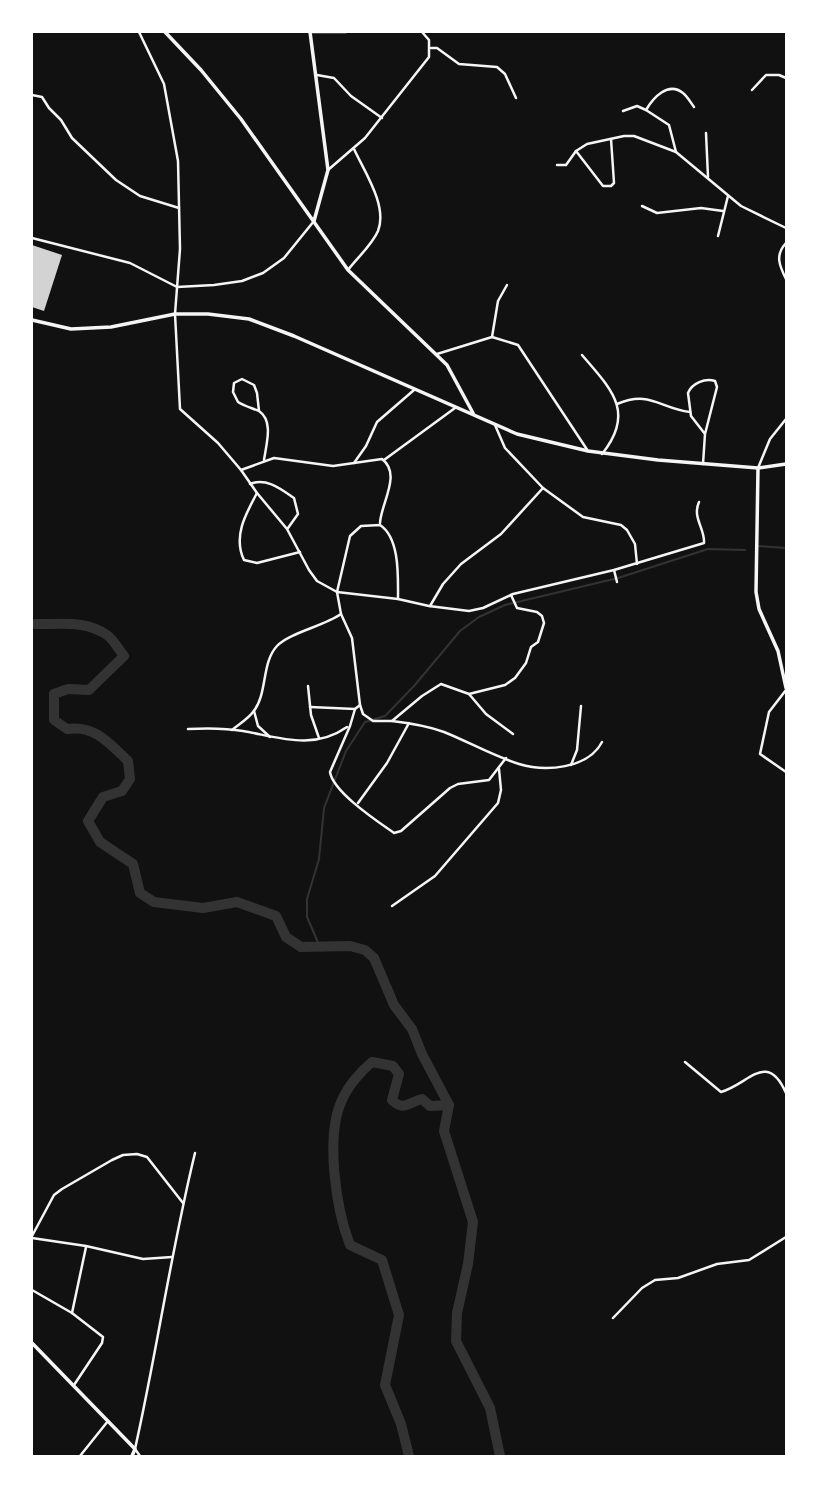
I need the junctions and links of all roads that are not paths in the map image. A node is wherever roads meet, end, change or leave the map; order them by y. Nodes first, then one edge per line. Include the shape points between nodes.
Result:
1 (139, 32) edge
2 (165, 32) edge
3 (310, 32) edge
4 (346, 32) edge
5 (422, 32) edge
6 (431, 48) junction
7 (317, 75) junction
8 (786, 78) edge
9 (752, 90) dead end
10 (32, 95) edge
11 (516, 98) dead end
12 (694, 107) dead end
13 (646, 110) junction
14 (623, 111) dead end
15 (382, 118) junction
16 (706, 133) dead end
17 (611, 138) junction
18 (354, 149) junction
19 (576, 151) junction
20 (676, 152) junction
21 (557, 165) dead end
22 (328, 170) junction
23 (708, 177) junction
24 (728, 196) junction
25 (642, 206) dead end
26 (179, 208) junction
27 (723, 211) junction
28 (314, 221) junction
29 (786, 229) edge
30 (718, 236) dead end
31 (32, 238) edge
32 (786, 243) edge
33 (348, 270) junction
34 (786, 279) edge
35 (507, 285) dead end
36 (177, 286) junction
37 (175, 314) junction
38 (32, 320) edge
39 (492, 337) junction
40 (438, 354) junction
41 (582, 355) dead end
42 (414, 390) junction
43 (617, 404) junction
44 (456, 407) junction
45 (259, 411) junction
46 (690, 412) junction
47 (475, 415) junction
48 (786, 419) edge
49 (495, 425) junction
50 (705, 434) junction
51 (588, 451) junction
52 (602, 454) junction
53 (264, 460) junction
54 (384, 460) junction
55 (354, 463) junction
56 (703, 464) junction
57 (786, 464) edge
58 (758, 468) junction
59 (241, 470) junction
60 (250, 484) junction
61 (543, 488) junction
62 (257, 494) junction
63 (699, 502) dead end
64 (380, 525) junction
65 (287, 529) junction
66 (300, 552) junction
67 (638, 564) junction
68 (615, 572) junction
69 (617, 582) dead end
70 (337, 592) junction
71 (511, 595) junction
72 (398, 598) junction
73 (429, 606) junction
74 (341, 614) junction
75 (308, 686) dead end
76 (786, 689) edge
77 (468, 694) junction
78 (360, 705) junction
79 (580, 706) dead end
80 (310, 707) junction
81 (355, 709) junction
82 (254, 711) junction
83 (392, 721) junction
84 (409, 723) junction
85 (350, 726) junction
86 (188, 729) dead end
87 (232, 730) junction
88 (513, 734) dead end
89 (270, 737) junction
90 (318, 738) junction
91 (601, 742) dead end
92 (506, 758) junction
93 (571, 765) junction
94 (499, 769) junction
95 (786, 772) edge
96 (357, 804) junction
97 (392, 906) dead end
98 (685, 1062) dead end
99 (786, 1093) edge
100 (195, 1153) dead end
101 (183, 1203) junction
102 (32, 1237) edge
103 (786, 1237) edge
104 (86, 1246) junction
105 (173, 1256) junction
106 (32, 1290) edge
107 (72, 1312) junction
108 (612, 1318) dead end
109 (32, 1343) edge
110 (74, 1385) junction
111 (108, 1420) junction
112 (135, 1449) junction
113 (80, 1457) edge
114 (132, 1457) edge
115 (140, 1457) edge

1 - 26 street via 164,85 178,161
2 - 28 street via 241,119
3 - 4 street
3 - 7 street
5 - 6 street
6 - 11 street via 459,64 497,67
6 - 15 street via 429,57
7 - 15 street via 334,78
7 - 22 street
8 - 9 street via 766,75
10 - 26 street via 42,97 72,138 116,180 140,196
12 - 13 street via 677,90 660,92
13 - 14 street via 637,106
13 - 20 street via 668,125
15 - 18 street
16 - 23 street
17 - 19 street
17 - 19 street via 611,186 603,186
17 - 20 street via 634,136
18 - 22 street
18 - 33 street via 375,195 380,221 377,233
19 - 21 street via 566,165
20 - 23 street
22 - 28 street
23 - 24 street
24 - 27 street
24 - 29 street
25 - 27 street via 657,213 701,208
26 - 36 street
27 - 30 street
28 - 33 street
28 - 36 street via 284,258 263,273 242,281
31 - 36 street via 130,263
32 - 34 street via 778,260
33 - 40 street
35 - 39 street via 498,300
36 - 37 street
37 - 38 street via 111,327 71,328
37 - 42 street via 249,319
37 - 59 street via 180,409
39 - 40 street
39 - 51 street via 518,345
40 - 47 street
41 - 43 street
42 - 44 street
42 - 55 street via 377,422
43 - 46 street via 648,398
43 - 52 street via 617,434
44 - 47 street
44 - 54 street
45 - 45 street via 238,402 234,383 242,379 254,385
45 - 53 street via 268,426
46 - 50 street
46 - 50 street via 690,388 704,380 715,381 717,391
47 - 49 street
48 - 58 street via 770,439
49 - 51 street
49 - 61 street via 505,447
50 - 56 street
51 - 52 street
52 - 56 street
53 - 55 street via 288,458 333,466
53 - 59 street
54 - 55 street
54 - 64 street via 391,477
56 - 58 street
57 - 58 street
58 - 76 street via 756,592 778,651
59 - 60 street
60 - 62 street
60 - 65 street via 271,484 294,498 298,514
61 - 67 street via 583,517 621,525 632,536
61 - 73 street via 501,534 461,564
62 - 65 street
62 - 66 street via 238,544 244,560 257,563
63 - 67 street via 696,514 704,543
64 - 70 street via 361,526 350,536
64 - 72 street via 389,534 394,553
65 - 66 street
66 - 70 street via 317,581
67 - 68 street
68 - 69 street
68 - 71 street
70 - 72 street
70 - 74 street
71 - 73 street via 469,611
71 - 77 street via 516,607 542,616 538,642 515,678
72 - 73 street
74 - 78 street via 352,638
74 - 82 street via 277,646
75 - 80 street
76 - 95 street via 769,712 760,754
77 - 83 street via 441,684
77 - 88 street
78 - 81 street
78 - 83 street via 373,722
79 - 93 street via 577,750
80 - 81 street
80 - 90 street
81 - 85 street
82 - 87 street
82 - 89 street via 258,726
83 - 84 street
84 - 92 street via 442,731
84 - 96 street
85 - 90 street
85 - 96 street via 330,772 333,783
86 - 87 street
87 - 89 street
89 - 90 street via 282,741
91 - 93 street via 592,755
92 - 93 street via 537,767
92 - 94 street
94 - 96 street via 486,781 450,788 398,832
94 - 97 street via 498,803 435,876
98 - 99 street via 720,1092 764,1072 776,1075
100 - 101 street
101 - 102 street via 147,1157 130,1153 54,1195
101 - 105 street
102 - 104 street
103 - 108 street via 749,1260 656,1280
104 - 105 street via 143,1259
104 - 107 street
105 - 112 street
106 - 107 street
107 - 110 street via 103,1339
109 - 110 street
110 - 111 street
111 - 112 street
111 - 113 street
112 - 114 street
112 - 115 street

